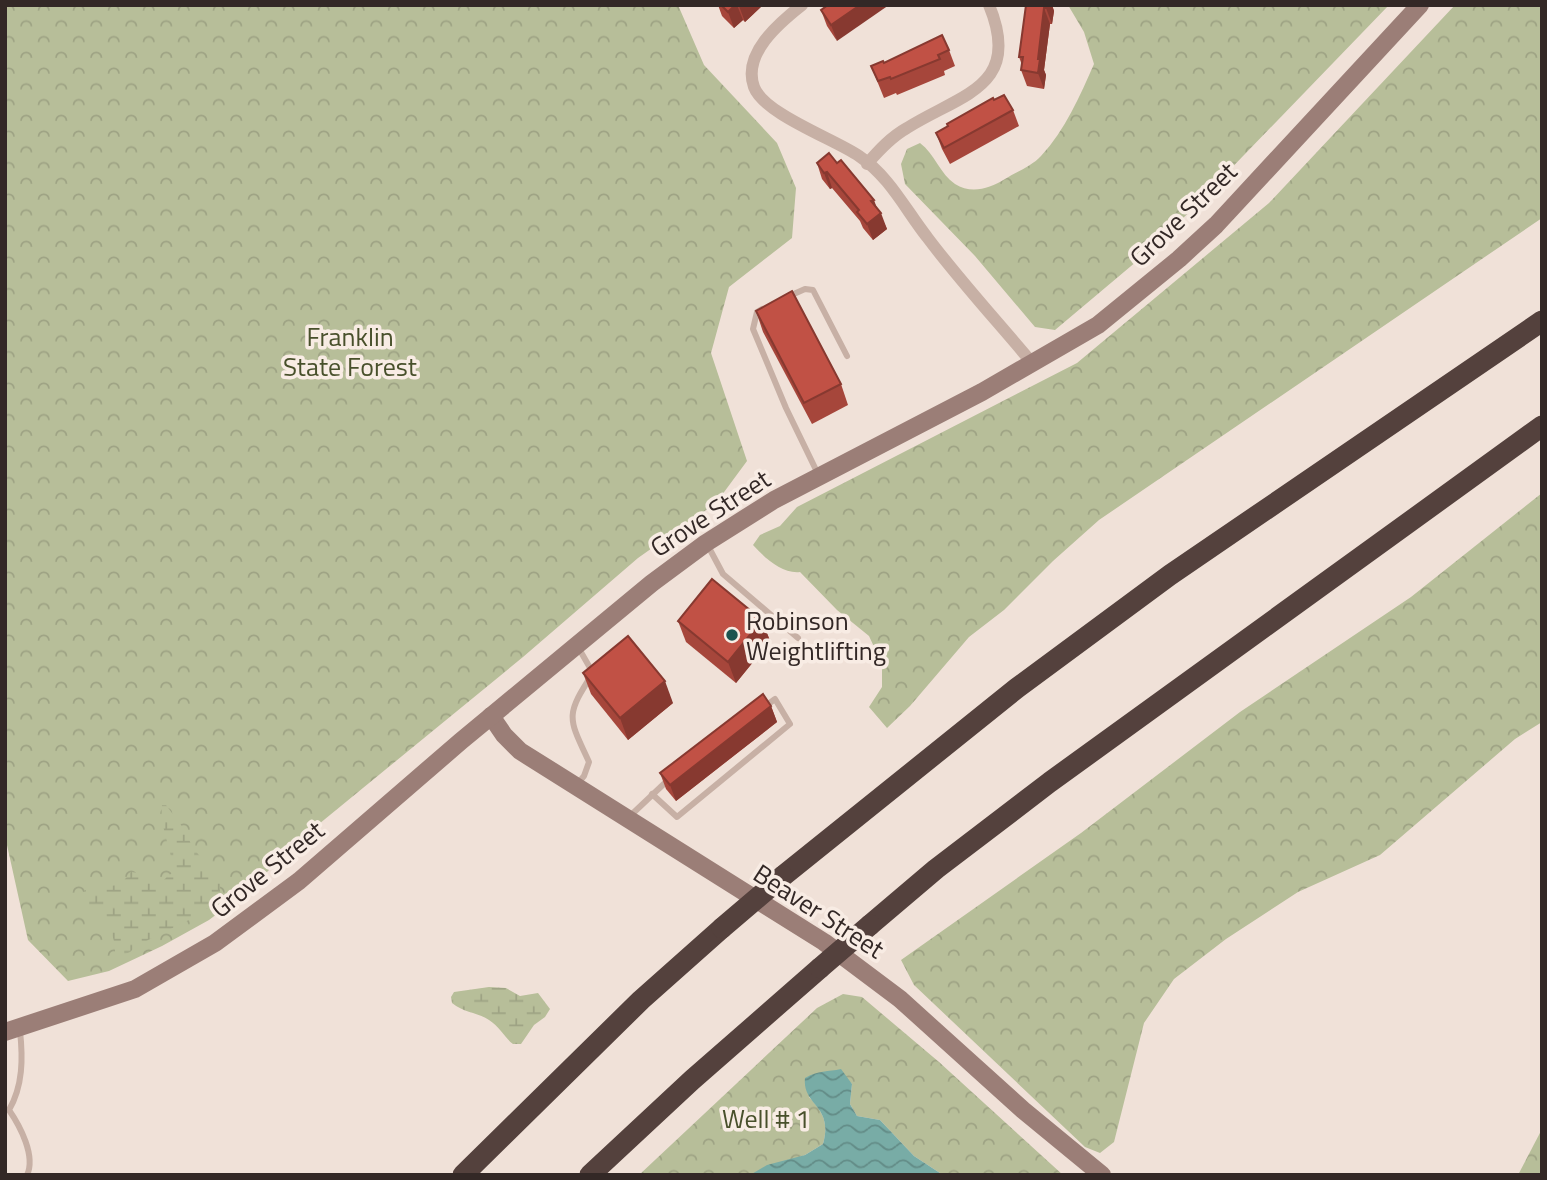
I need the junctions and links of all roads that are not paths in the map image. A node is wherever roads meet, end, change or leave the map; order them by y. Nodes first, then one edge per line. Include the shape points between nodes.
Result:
1 (802, 5) edge
2 (989, 5) edge
3 (1420, 5) edge
4 (867, 164) junction
5 (778, 300) edge
6 (767, 306) edge
7 (1542, 321) edge
8 (847, 356) dead end
9 (1033, 364) junction
10 (1542, 426) edge
11 (819, 475) junction
12 (706, 543) junction
13 (723, 575) junction
14 (716, 584) edge
15 (798, 638) dead end
16 (577, 646) junction
17 (753, 715) edge
18 (491, 716) junction
19 (678, 770) edge
20 (575, 787) junction
21 (652, 794) junction
22 (627, 820) junction
23 (12, 1031) edge
24 (7, 1108) edge
25 (27, 1175) edge
26 (463, 1175) edge
27 (590, 1175) edge
28 (1102, 1175) edge

1 - 4 street via 762,45 754,60 753,85 762,101
2 - 4 street via 998,31 994,72 958,101 906,128
3 - 9 main road, Grove Street via 1216,225 1098,325
4 - 9 street via 890,184 925,236
5 - 8 lane via 813,290
6 - 11 lane via 757,312 753,329
7 - 26 highway, bridge via 1170,575 1017,688 722,928 641,1000
9 - 11 main road, Grove Street
10 - 27 highway, bridge via 936,869 692,1080
11 - 12 main road, Grove Street
12 - 13 lane
12 - 16 main road, Grove Street
13 - 14 lane
13 - 15 lane
16 - 18 main road, Grove Street
16 - 20 lane via 593,673 573,704 571,722 589,762
17 - 21 lane via 775,699 790,724 677,817
18 - 20 main road, Beaver Street via 520,751
18 - 23 main road, Grove Street via 299,881 215,943 135,989
19 - 21 lane
20 - 22 main road, Beaver Street
21 - 22 lane
22 - 28 main road, Beaver Street via 861,968
23 - 24 lane via 22,1059 20,1088
24 - 25 lane via 30,1158

